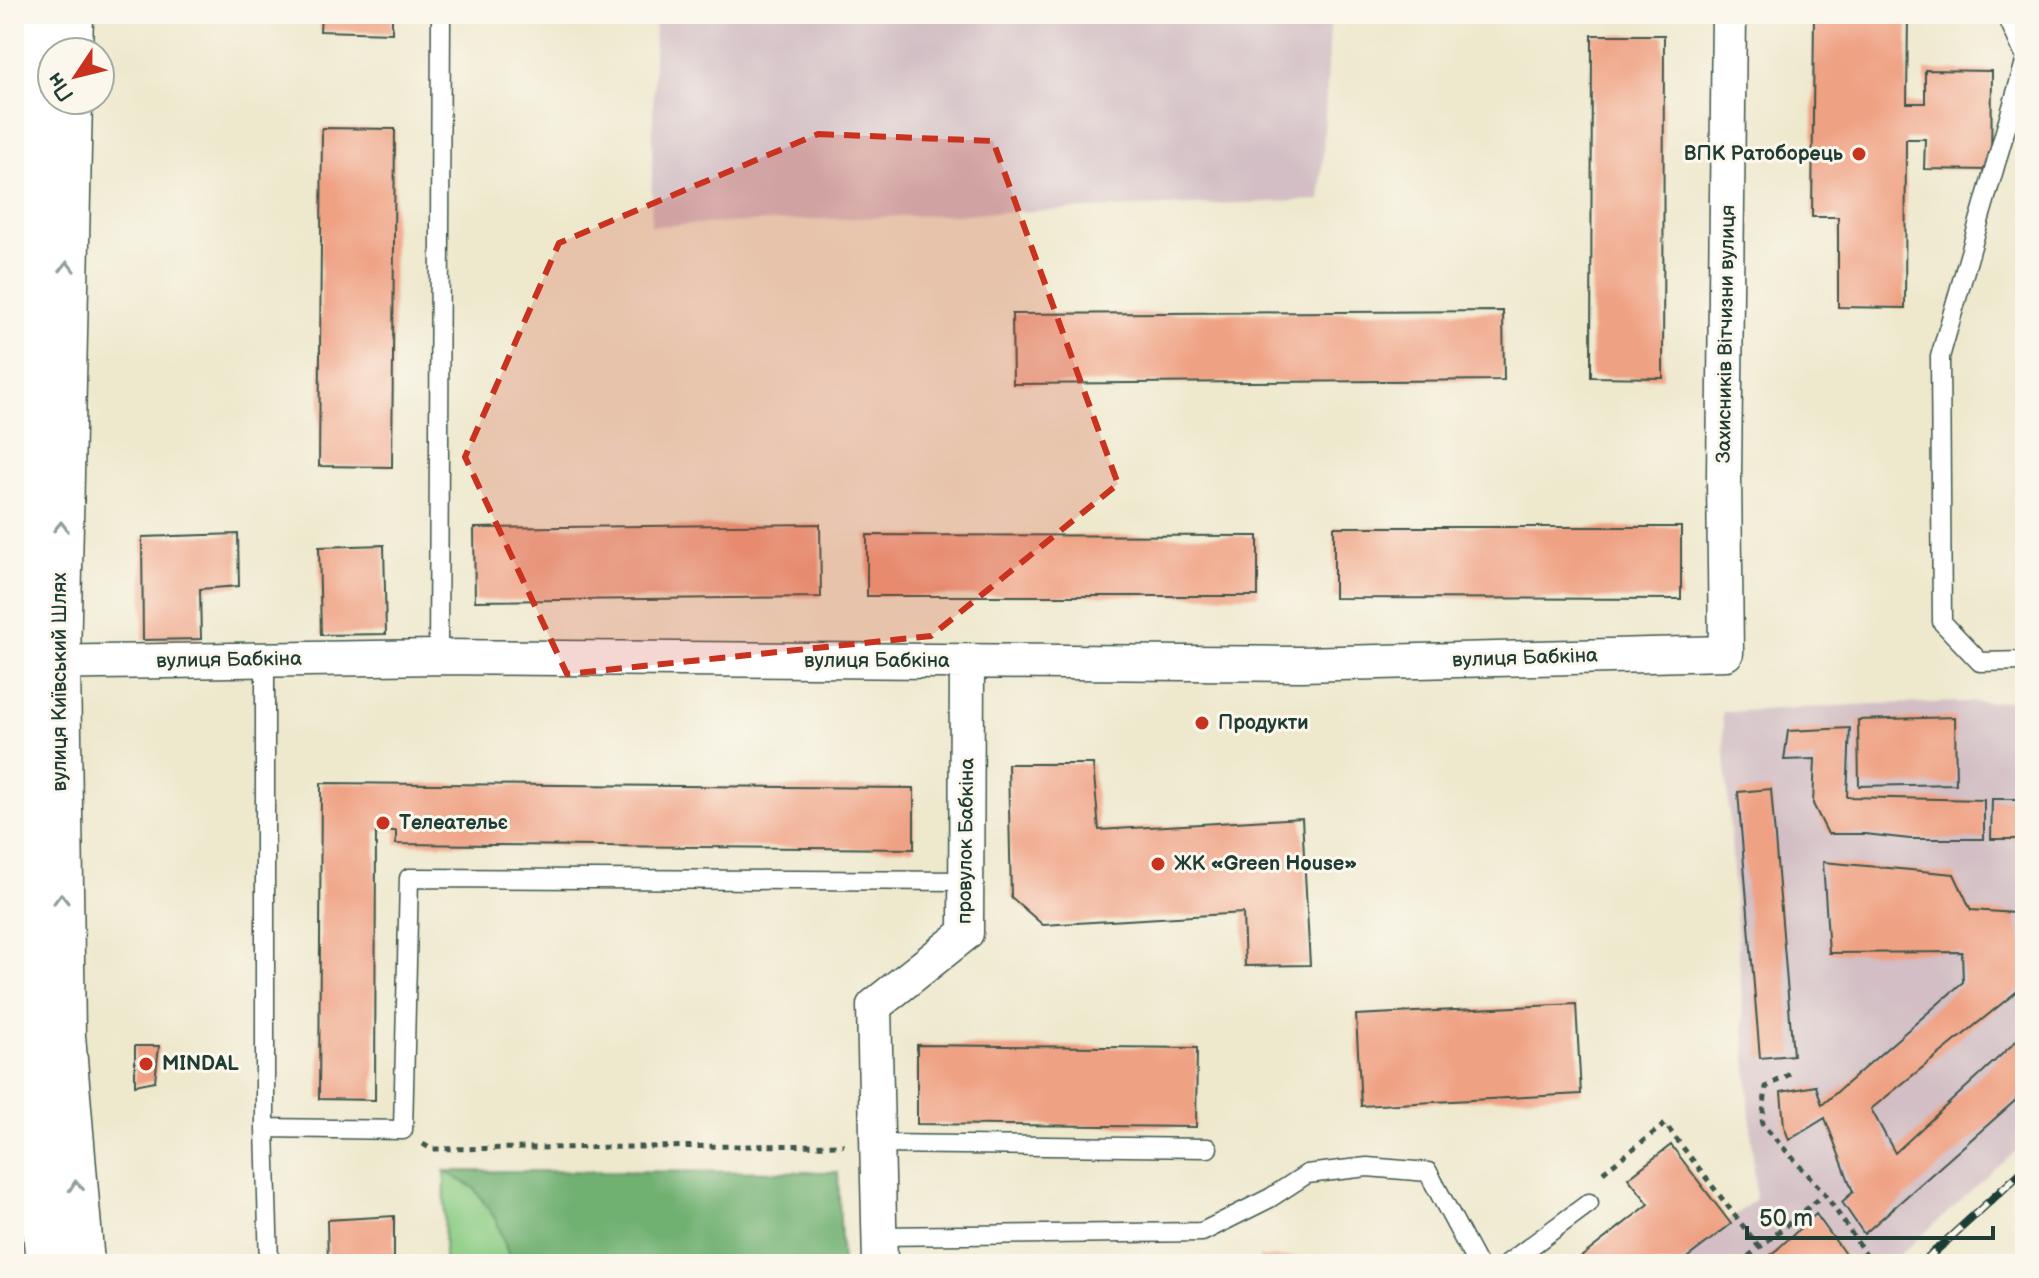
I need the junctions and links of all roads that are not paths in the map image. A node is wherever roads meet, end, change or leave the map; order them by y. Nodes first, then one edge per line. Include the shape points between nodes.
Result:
1 (29, 14) edge
2 (71, 14) edge
3 (441, 14) edge
4 (1729, 14) edge
5 (2006, 14) edge
6 (70, 36) edge
7 (2025, 59) edge
8 (60, 116) edge
9 (37, 154) edge
10 (1726, 653) joint
11 (438, 657) junction
12 (265, 659) junction
13 (2025, 661) edge
14 (967, 662) junction
15 (43, 663) junction
16 (966, 881) junction
17 (35, 968) edge
18 (35, 1038) edge
19 (265, 1128) junction
20 (877, 1144) junction
21 (1208, 1148) dead end
22 (1589, 1203) dead end
23 (879, 1250) edge
24 (48, 1264) edge
25 (82, 1264) edge
26 (269, 1264) edge
27 (1477, 1264) edge
28 (1507, 1264) edge

1 - 9 highway, вулиця Київський Шлях
2 - 6 highway
3 - 11 lane
4 - 10 street, Захисників Вітчизни вулиця
5 - 7 lane
7 - 13 lane via 1940,357 1942,622 1980,662
8 - 9 highway, вулиця Київський Шлях
9 - 15 highway, вулиця Київський Шлях
10 - 14 street, вулиця Бабкіна via 1301,664
11 - 12 street, вулиця Бабкіна
11 - 14 street, вулиця Бабкіна
12 - 15 street, вулиця Бабкіна
12 - 19 lane
14 - 16 street, провулок Бабкіна
15 - 17 highway, вулиця Київський Шлях
16 - 19 lane via 409,878 403,1130
16 - 20 street, провулок Бабкіна via 966,933 874,1006
17 - 18 highway, вулиця Київський Шлях
18 - 24 highway, вулиця Київський Шлях
25 -> 18 highway, вулиця Київський Шлях
19 - 26 lane
20 - 21 lane
20 - 23 street, провулок Бабкіна
22 - 28 lane
23 - 27 lane via 1202,1232 1307,1174 1367,1167 1428,1172

